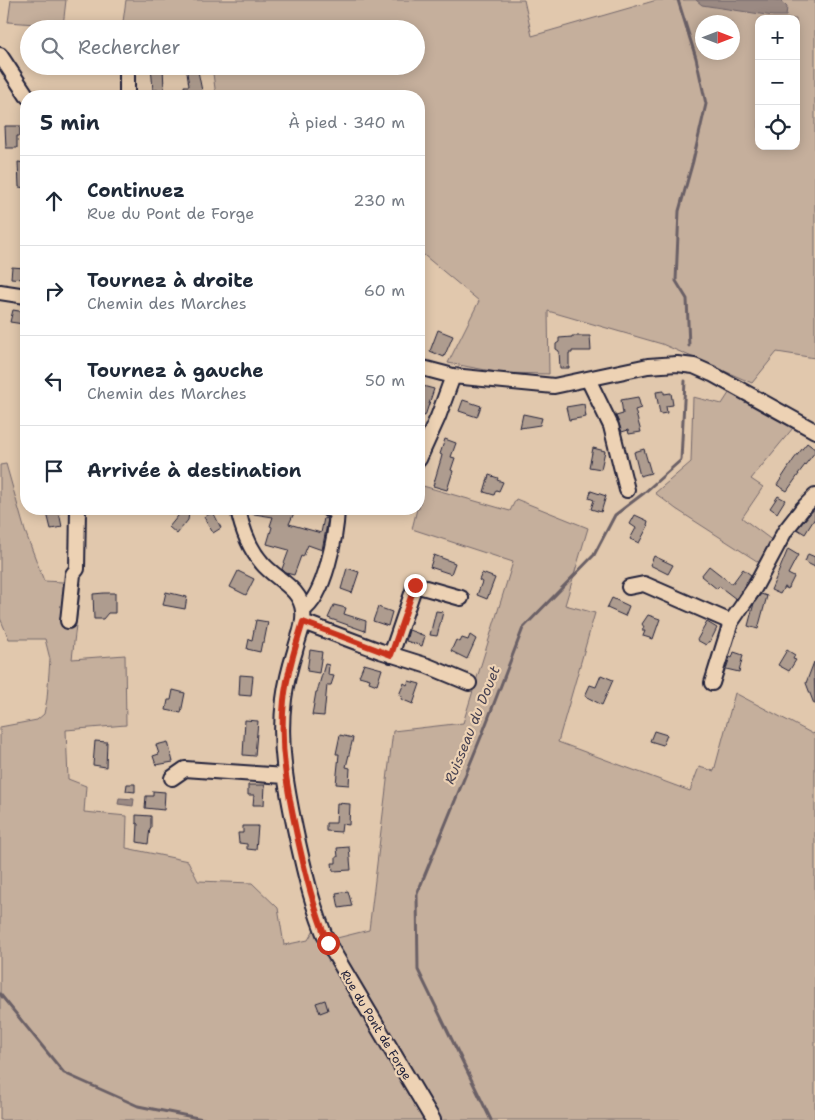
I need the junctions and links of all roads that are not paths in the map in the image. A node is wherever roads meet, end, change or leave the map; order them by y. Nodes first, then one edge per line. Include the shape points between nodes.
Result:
1 (0, 54) edge
2 (127, 75) edge
3 (23, 90) edge
4 (127, 90) edge
5 (0, 292) edge
6 (20, 295) edge
7 (425, 369) edge
8 (452, 376) junction
9 (588, 379) junction
10 (815, 431) edge
11 (425, 446) edge
12 (627, 490) dead end
13 (815, 496) edge
14 (78, 515) edge
15 (239, 515) edge
16 (335, 515) edge
17 (629, 587) dead end
18 (461, 598) dead end
19 (303, 616) junction
20 (68, 621) dead end
21 (731, 622) junction
22 (391, 655) junction
23 (469, 683) dead end
24 (712, 683) dead end
25 (285, 776) junction
26 (172, 778) dead end
27 (433, 1120) edge

1 - 3 street
2 - 4 street
5 - 6 street
7 - 8 street
8 - 9 street via 554,386
8 - 11 street
9 - 10 street via 648,366 694,366
9 - 12 street via 611,426
13 - 21 street via 785,531 755,587
14 - 20 street via 77,569 73,574
15 - 19 street via 250,546 262,564 300,599
16 - 19 street via 336,527 324,578
17 - 21 street via 644,584
18 - 22 street via 415,585
19 - 22 street
19 - 25 street, Rue du Pont de Forge via 284,700
21 - 24 street
22 - 23 street
25 - 26 street via 184,769
25 - 27 street, Rue du Pont de Forge via 306,879 328,943

